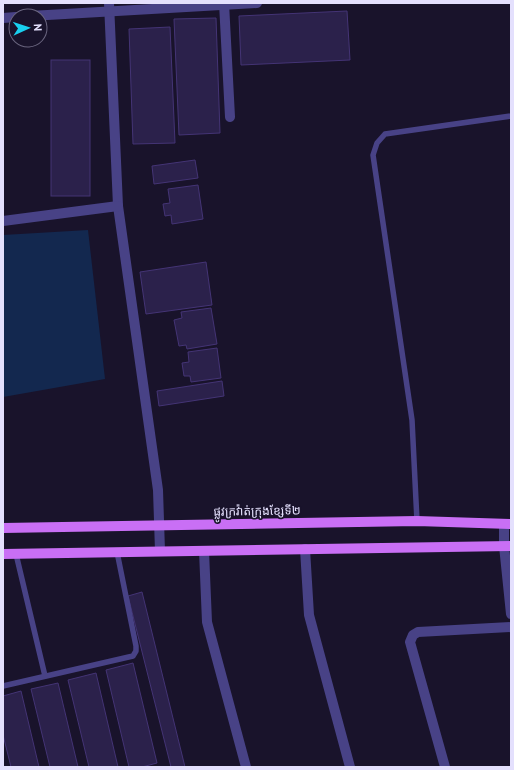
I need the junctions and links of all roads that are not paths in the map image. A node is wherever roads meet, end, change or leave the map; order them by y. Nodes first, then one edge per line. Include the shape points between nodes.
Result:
1 (256, 3) edge
2 (224, 4) edge
3 (109, 7) edge
4 (48, 14) edge
5 (511, 116) edge
6 (230, 117) dead end
7 (118, 206) junction
8 (3, 221) edge
9 (418, 521) junction
10 (507, 524) edge
11 (160, 525) junction
12 (3, 528) edge
13 (508, 546) edge
14 (305, 549) junction
15 (160, 551) junction
16 (204, 551) junction
17 (117, 552) junction
18 (3, 554) edge
19 (16, 554) junction
20 (511, 614) edge
21 (511, 627) edge
22 (45, 676) junction
23 (3, 686) edge
24 (246, 767) edge
25 (350, 767) edge
26 (445, 767) edge

1 - 2 street
2 - 3 street
2 - 6 street
3 - 4 street
3 - 7 street
5 - 9 lane via 385,134 377,143 373,155 412,420
7 - 8 street
7 - 11 street via 158,490
9 - 10 main road, ផ្លូវក្រវ៉ាត់ក្រុងខ្សែទី២
9 - 11 main road, ផ្លូវក្រវ៉ាត់ក្រុងខ្សែទី២
10 - 13 street
11 - 12 main road, ផ្លូវក្រវ៉ាត់ក្រុងខ្សែទី២
11 - 15 street
13 - 14 main road
13 - 20 street
14 - 16 main road
14 - 25 street via 309,615
15 - 16 main road
15 - 17 main road
16 - 24 street via 207,622
17 - 19 main road
17 - 22 lane via 136,651 133,656
18 - 19 main road
19 - 22 lane
21 - 26 street via 418,632 410,638
22 - 23 lane

